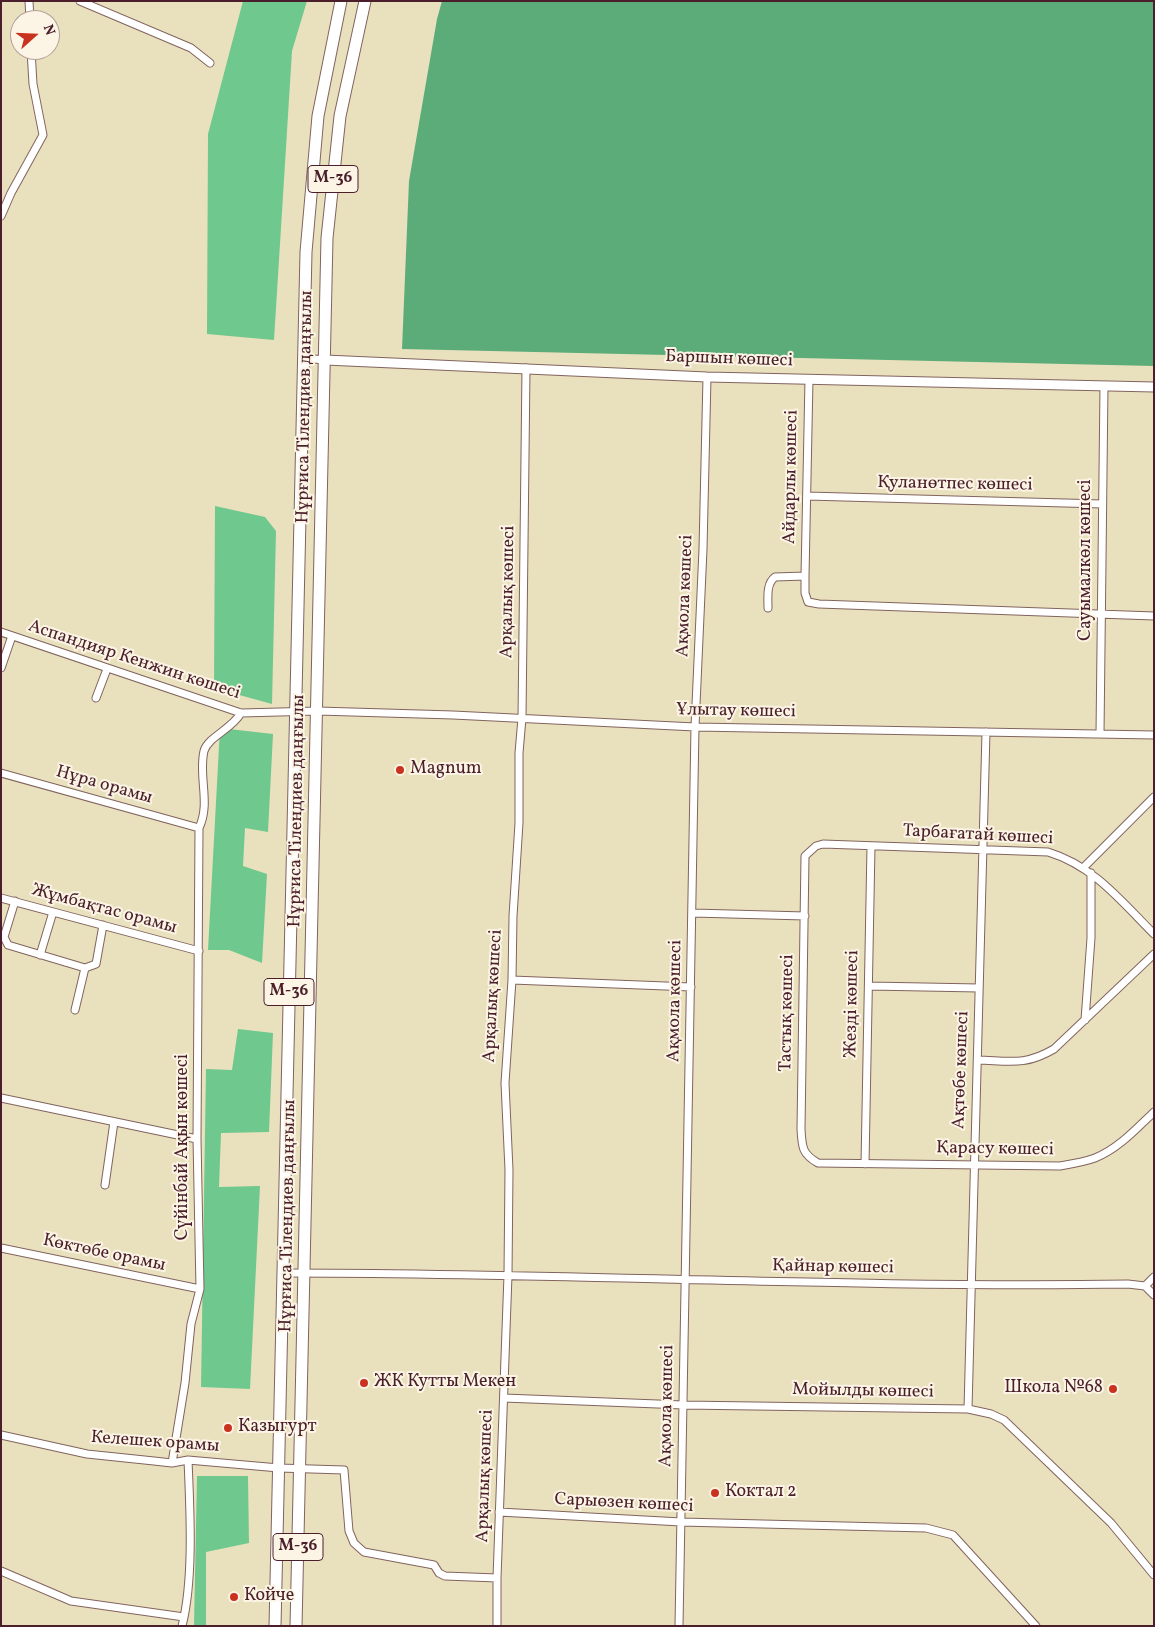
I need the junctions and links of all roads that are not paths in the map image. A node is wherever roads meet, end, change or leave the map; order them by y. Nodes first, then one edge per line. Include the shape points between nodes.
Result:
1 (80, 1) edge
2 (341, 1) edge
3 (365, 1) edge
4 (32, 60) edge
5 (210, 63) dead end
6 (1, 216) edge
7 (303, 358) junction
8 (325, 360) junction
9 (526, 368) junction
10 (707, 376) junction
11 (809, 379) junction
12 (1104, 386) junction
13 (1154, 387) edge
14 (807, 496) junction
15 (1102, 504) junction
16 (805, 576) junction
17 (768, 608) dead end
18 (1102, 616) junction
19 (1154, 616) edge
20 (1, 632) edge
21 (12, 636) junction
22 (1, 668) edge
23 (107, 669) junction
24 (96, 698) dead end
25 (318, 711) junction
26 (295, 712) junction
27 (241, 713) junction
28 (522, 718) junction
29 (695, 726) junction
30 (986, 732) junction
31 (1100, 734) junction
32 (1154, 735) edge
33 (1, 773) edge
34 (1154, 797) edge
35 (200, 828) junction
36 (871, 846) junction
37 (982, 849) junction
38 (805, 856) joint
39 (1084, 867) junction
40 (1091, 873) junction
41 (1, 898) edge
42 (15, 902) junction
43 (53, 912) junction
44 (693, 913) junction
45 (805, 916) junction
46 (103, 925) junction
47 (1154, 934) edge
48 (199, 951) junction
49 (1154, 954) edge
50 (40, 955) junction
51 (85, 968) junction
52 (512, 980) junction
53 (691, 986) junction
54 (869, 986) junction
55 (979, 988) junction
56 (75, 1010) dead end
57 (1085, 1020) junction
58 (978, 1060) junction
59 (1, 1098) edge
60 (1154, 1112) edge
61 (114, 1122) junction
62 (197, 1139) junction
63 (818, 1163) joint
64 (865, 1164) junction
65 (974, 1164) junction
66 (105, 1185) dead end
67 (1, 1248) edge
68 (283, 1273) junction
69 (306, 1273) junction
70 (508, 1276) junction
71 (1154, 1277) edge
72 (686, 1279) junction
73 (972, 1286) junction
74 (1145, 1286) junction
75 (200, 1289) junction
76 (1154, 1295) edge
77 (504, 1398) junction
78 (683, 1405) junction
79 (968, 1408) junction
80 (1, 1435) edge
81 (188, 1460) junction
82 (172, 1463) junction
83 (279, 1468) junction
84 (300, 1468) junction
85 (499, 1512) junction
86 (681, 1522) junction
87 (1, 1571) edge
88 (1154, 1575) edge
89 (497, 1578) junction
90 (184, 1617) junction
91 (182, 1626) edge
92 (275, 1626) edge
93 (296, 1626) edge
94 (497, 1626) edge
95 (679, 1626) edge
96 (1036, 1626) edge

1 - 5 street via 191,48
2 - 7 main road, Нұрғиса Тілендиев даңғылы / M-36 via 318,116 306,252
3 - 8 main road, Нұрғиса Тілендиев даңғылы / M-36 via 340,116 327,238
4 - 6 street via 42,135
7 - 8 street, Баршын көшесі
7 - 26 main road, Нұрғиса Тілендиев даңғылы / M-36
8 - 9 street, Баршын көшесі
8 - 25 main road, Нұрғиса Тілендиев даңғылы / M-36
9 - 10 street, Баршын көшесі
9 - 28 street, Арқалық көшесі
10 - 11 street, Баршын көшесі
10 - 29 street, Ақмола көшесі
11 - 12 street, Баршын көшесі
11 - 14 street, Айдарлы көшесі
12 - 13 street, Баршын көшесі
12 - 15 street, Сауымалкөл көшесі
14 - 15 street, Қуланөтпес көшесі
14 - 16 street, Айдарлы көшесі
15 - 18 street, Сауымалкөл көшесі
16 - 17 street via 772,579
16 - 18 street, Айдарлы көшесі via 808,602 820,604
18 - 19 street
18 - 31 street, Сауымалкөл көшесі
20 - 21 street, Аспандияр Кенжин көшесі
21 - 22 street
21 - 23 street, Аспандияр Кенжин көшесі
23 - 24 street
23 - 27 street, Аспандияр Кенжин көшесі
25 - 26 street, Аспандияр Кенжин көшесі
25 - 28 street, Ұлытау көшесі
25 - 69 main road, Нұрғиса Тілендиев даңғылы / M-36
26 - 27 street, Аспандияр Кенжин көшесі
26 - 68 main road, Нұрғиса Тілендиев даңғылы / M-36
27 - 35 street, Сүйінбай Ақын көшесі via 233,725 211,740 204,751 205,812
28 - 29 street, Ұлытау көшесі
28 - 52 street, Арқалық көшесі
29 - 30 street, Ұлытау көшесі
29 - 44 street, Ақмола көшесі
30 - 31 street, Ұлытау көшесі
30 - 37 street, Ақтөбе көшесі
31 - 32 street, Ұлытау көшесі
33 - 35 street, Нұра орамы
34 - 39 street
35 - 48 street, Сүйінбай Ақын көшесі
36 - 37 street, Тарбағатай көшесі
36 - 38 street, Тарбағатай көшесі via 823,844
36 - 54 street, Жезді көшесі
37 - 39 street, Тарбағатай көшесі via 1048,852 1070,858
37 - 55 street, Ақтөбе көшесі
38 - 45 street, Тастық көшесі
39 - 40 street, Тарбағатай көшесі
40 - 47 street, Тарбағатай көшесі
40 - 57 street via 1091,938
41 - 42 street, Жұмбақтас орамы
42 - 43 street, Жұмбақтас орамы
42 - 50 street via 4,937 8,945
43 - 46 street, Жұмбақтас орамы
43 - 50 street
44 - 45 street
44 - 53 street, Ақмола көшесі
45 - 63 street, Тастық көшесі via 802,1145 807,1157
46 - 48 street, Жұмбақтас орамы
46 - 51 street via 96,964
48 - 62 street, Сүйінбай Ақын көшесі
49 - 57 street
50 - 51 street
51 - 56 street
52 - 53 street
52 - 70 street, Арқалық көшесі via 505,1083 509,1170
53 - 72 street, Ақмола көшесі
54 - 55 street
54 - 64 street, Жезді көшесі
55 - 58 street, Ақтөбе көшесі
57 - 58 street via 1054,1049 1036,1059
58 - 65 street, Ақтөбе көшесі
59 - 61 street
60 - 65 street, Қарасу көшесі via 1125,1139 1095,1158 1060,1166
61 - 62 street
61 - 66 street
62 - 75 street, Сүйінбай Ақын көшесі
63 - 64 street, Қарасу көшесі
64 - 65 street, Қарасу көшесі
65 - 73 street, Ақтөбе көшесі
67 - 75 street, Көктөбе орамы
68 - 69 street, Қайнар көшесі
68 - 83 main road, Нұрғиса Тілендиев даңғылы / M-36
69 - 70 street, Қайнар көшесі
69 - 84 main road, Нұрғиса Тілендиев даңғылы / M-36
70 - 72 street, Қайнар көшесі
70 - 77 street, Арқалық көшесі
71 - 74 street
72 - 73 street, Қайнар көшесі
72 - 78 street, Ақмола көшесі
73 - 74 street, Қайнар көшесі
73 - 79 street, Ақтөбе көшесі
74 - 76 street
75 - 82 street, Сүйінбай Ақын көшесі via 191,1324
77 - 78 street, Мойылды көшесі
77 - 85 street, Арқалық көшесі
78 - 79 street, Мойылды көшесі
78 - 86 street, Ақмола көшесі
79 - 88 street, Мойылды көшесі via 1004,1420 1111,1523
80 - 82 street, Келешек орамы via 87,1454
81 - 82 street, Келешек орамы
81 - 83 street, Келешек орамы
81 - 90 street via 190,1520
83 - 84 street
83 - 92 main road, Нұрғиса Тілендиев даңғылы / M-36
84 - 89 street via 344,1470 350,1537 364,1552 434,1565 445,1576
84 - 93 main road, Нұрғиса Тілендиев даңғылы / M-36
85 - 86 street, Сарыөзен көшесі
85 - 89 street, Арқалық көшесі
86 - 95 street, Ақмола көшесі
86 - 96 street, Сарыөзен көшесі via 926,1528 953,1535
87 - 90 street via 71,1601
89 - 94 street, Арқалық көшесі
90 - 91 street

